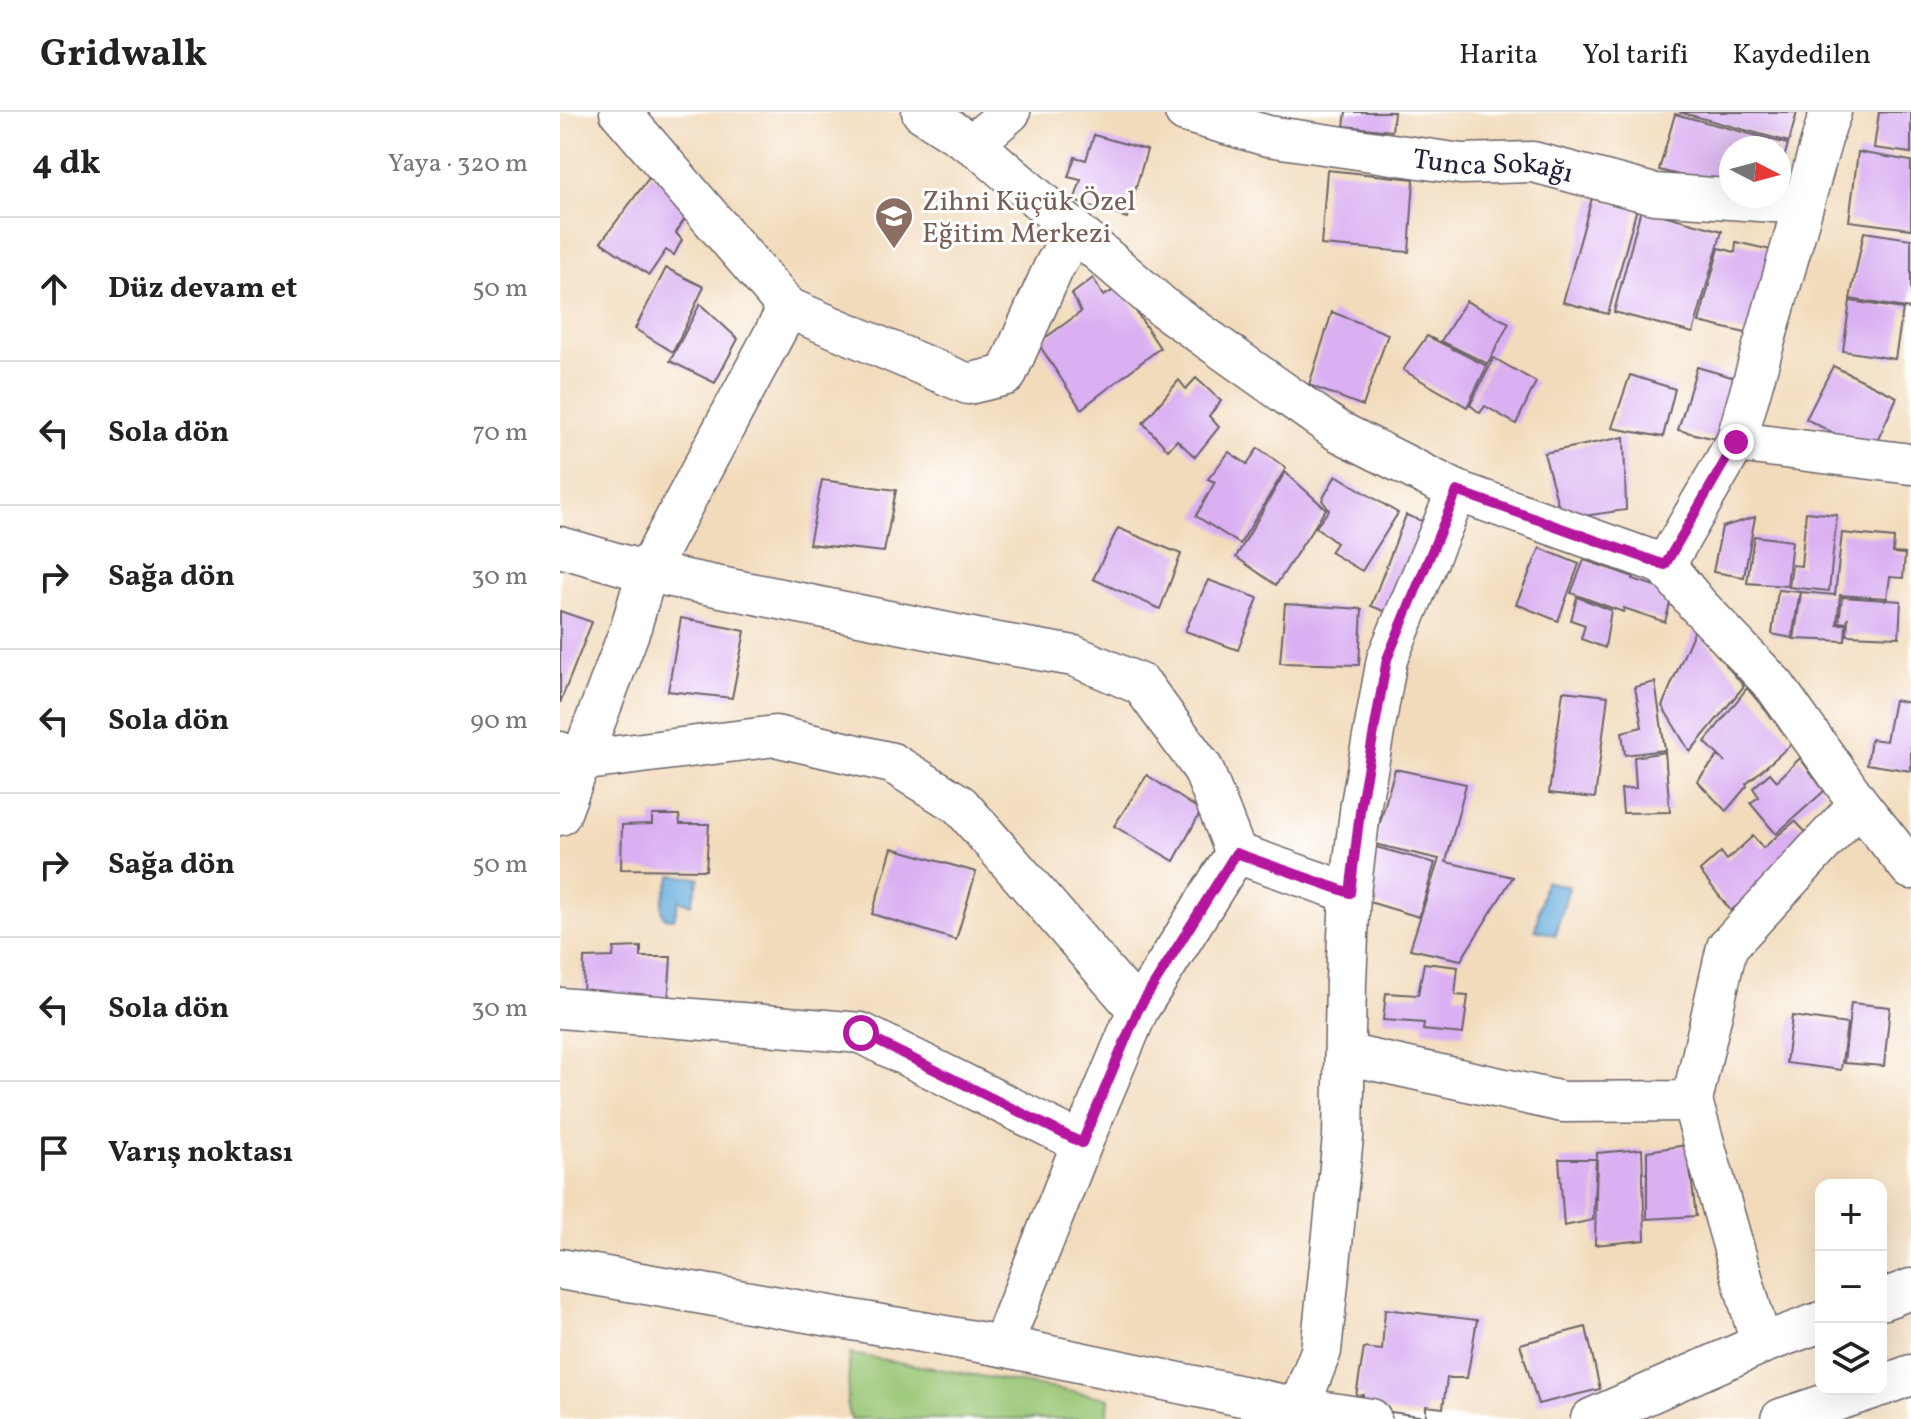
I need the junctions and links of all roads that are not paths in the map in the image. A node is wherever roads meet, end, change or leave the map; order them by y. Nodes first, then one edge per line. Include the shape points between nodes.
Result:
1 (620, 112) edge
2 (922, 112) edge
3 (1010, 112) edge
4 (1185, 112) edge
5 (1831, 112) edge
6 (973, 144) junction
7 (1803, 204) junction
8 (1074, 230) junction
9 (788, 308) junction
10 (1736, 442) junction
11 (1911, 464) edge
12 (1457, 491) junction
13 (560, 547) edge
14 (1665, 565) junction
15 (647, 572) junction
16 (570, 757) edge
17 (1859, 804) junction
18 (560, 815) edge
19 (1236, 853) junction
20 (1911, 869) edge
21 (1350, 893) junction
22 (560, 1008) edge
23 (1138, 1010) junction
24 (1345, 1054) junction
25 (1692, 1101) junction
26 (1082, 1143) junction
27 (560, 1269) edge
28 (1911, 1289) edge
29 (1887, 1298) edge
30 (1818, 1323) edge
31 (1761, 1344) junction
32 (1002, 1346) junction
33 (1911, 1375) edge
34 (1887, 1384) edge
35 (1854, 1395) edge
36 (1299, 1408) junction
37 (1371, 1419) edge
38 (1591, 1419) edge
39 (1781, 1419) edge

1 - 9 street
2 - 6 street
3 - 6 street
4 - 7 street, Tunca Sokağı via 1268,136 1461,164 1533,162 1654,194
5 - 7 street
6 - 8 street
7 - 10 street
8 - 9 street via 1006,375 968,384
8 - 12 street via 1164,308 1338,431
9 - 15 street
10 - 11 street
10 - 14 street
12 - 14 street
12 - 21 street via 1387,659
13 - 15 street
14 - 17 street via 1775,686
15 - 16 street via 631,627
15 - 19 street via 1074,656 1142,685 1203,769
16 - 18 street
16 - 23 street via 775,736 892,763 960,805
17 - 20 street
17 - 25 street via 1727,947
19 - 21 street
19 - 23 street
21 - 24 street
22 - 26 street via 861,1033
23 - 26 street
24 - 25 street via 1563,1102
24 - 36 street via 1343,1137 1321,1351
25 - 31 street
26 - 32 street
27 - 32 street
28 - 29 street
30 - 31 street
31 - 38 street
32 - 36 street
33 - 34 street
35 - 39 street
36 - 37 street

